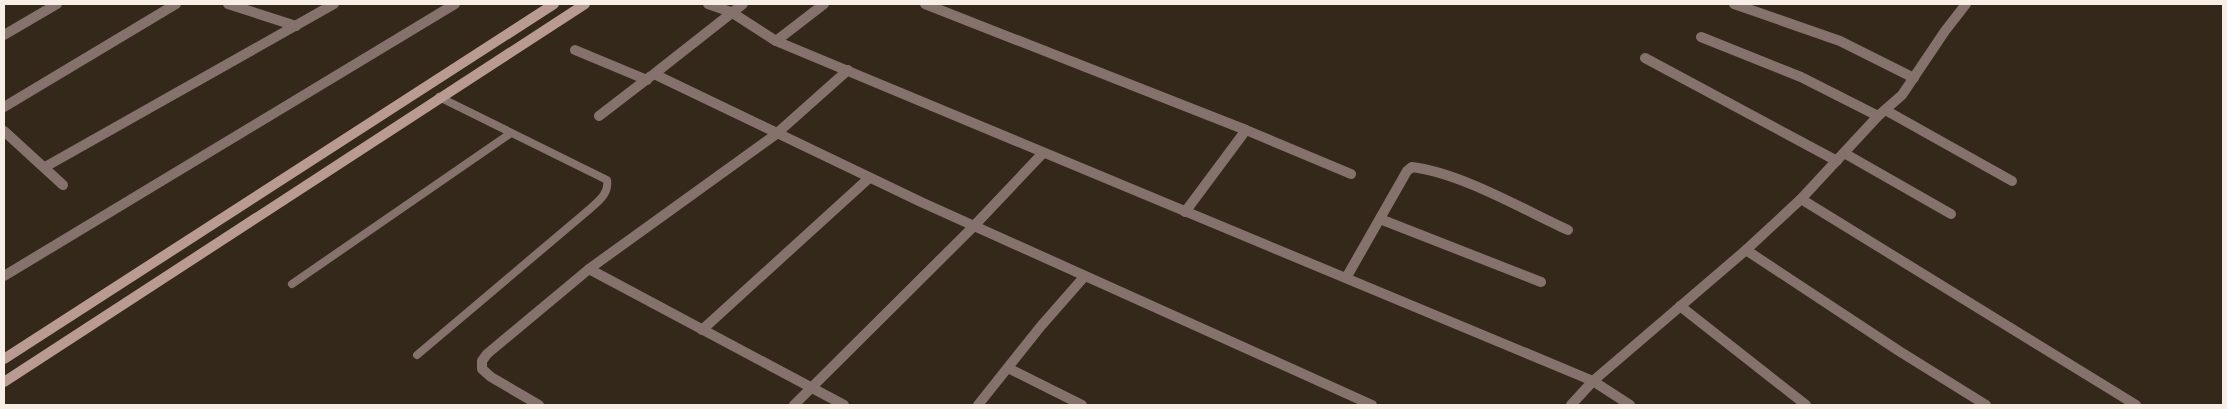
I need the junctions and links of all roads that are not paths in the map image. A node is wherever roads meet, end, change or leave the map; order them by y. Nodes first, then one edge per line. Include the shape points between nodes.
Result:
1 (57, 4) edge
2 (176, 4) edge
3 (228, 4) edge
4 (334, 4) edge
5 (455, 4) edge
6 (554, 4) edge
7 (585, 4) edge
8 (708, 4) edge
9 (743, 4) edge
10 (824, 4) edge
11 (924, 4) edge
12 (1734, 4) edge
13 (1966, 4) edge
14 (731, 12) junction
15 (296, 26) junction
16 (4, 35) edge
17 (1700, 38) dead end
18 (776, 41) junction
19 (574, 50) dead end
20 (1645, 58) dead end
21 (848, 70) junction
22 (650, 77) junction
23 (1914, 78) junction
24 (439, 97) junction
25 (4, 107) edge
26 (1883, 114) junction
27 (599, 116) dead end
28 (1246, 130) junction
29 (4, 131) edge
30 (511, 133) junction
31 (775, 134) junction
32 (1043, 153) junction
33 (1841, 157) junction
34 (45, 167) junction
35 (1350, 174) dead end
36 (868, 179) junction
37 (2012, 181) dead end
38 (63, 185) dead end
39 (1801, 200) junction
40 (1185, 212) junction
41 (1951, 214) dead end
42 (1380, 219) junction
43 (972, 228) junction
44 (1568, 230) dead end
45 (1746, 250) junction
46 (589, 269) junction
47 (4, 276) edge
48 (1084, 277) junction
49 (1346, 278) junction
50 (1541, 282) dead end
51 (292, 284) dead end
52 (1680, 306) junction
53 (702, 330) junction
54 (417, 355) dead end
55 (4, 358) edge
56 (1008, 368) junction
57 (1593, 381) junction
58 (4, 382) edge
59 (809, 388) junction
60 (539, 405) edge
61 (794, 405) edge
62 (844, 405) edge
63 (978, 405) edge
64 (1082, 405) edge
65 (1372, 405) edge
66 (1572, 405) edge
67 (1630, 405) edge
68 (1806, 405) edge
69 (1986, 405) edge
70 (2136, 405) edge

1 - 16 street
2 - 25 street
3 - 15 street
4 - 15 street
5 - 47 street
6 - 55 street
7 - 24 street
8 - 14 street
9 - 14 street
10 - 18 street
11 - 28 street
12 - 23 street via 1840,41
13 - 23 street
14 - 18 street
14 - 22 street
15 - 34 street
17 - 26 street via 1801,77
18 - 21 street
19 - 22 street
20 - 33 street
21 - 31 street
21 - 32 street
22 - 27 street
22 - 31 street
23 - 26 street
24 - 30 lane
24 - 58 street
26 - 33 street
26 - 37 street
28 - 35 street
28 - 40 street
29 - 34 street
30 - 51 lane
30 - 54 lane via 607,180 608,187 604,196 591,208
31 - 36 street
31 - 46 street
32 - 40 street
32 - 43 street
33 - 39 street
33 - 41 street
34 - 38 street
36 - 43 street
36 - 53 street
39 - 45 street
39 - 70 street
40 - 49 street
42 - 44 street via 1407,171 1418,166
42 - 49 street
42 - 50 street
43 - 48 street
43 - 59 street
45 - 52 street
45 - 69 street
46 - 53 street
46 - 60 street via 487,354 482,362 482,369 491,377
48 - 56 street
48 - 65 street
49 - 57 street
52 - 57 street
52 - 68 street
53 - 59 street
56 - 63 street
56 - 64 street
57 - 66 street
57 - 67 street
59 - 61 street
59 - 62 street

